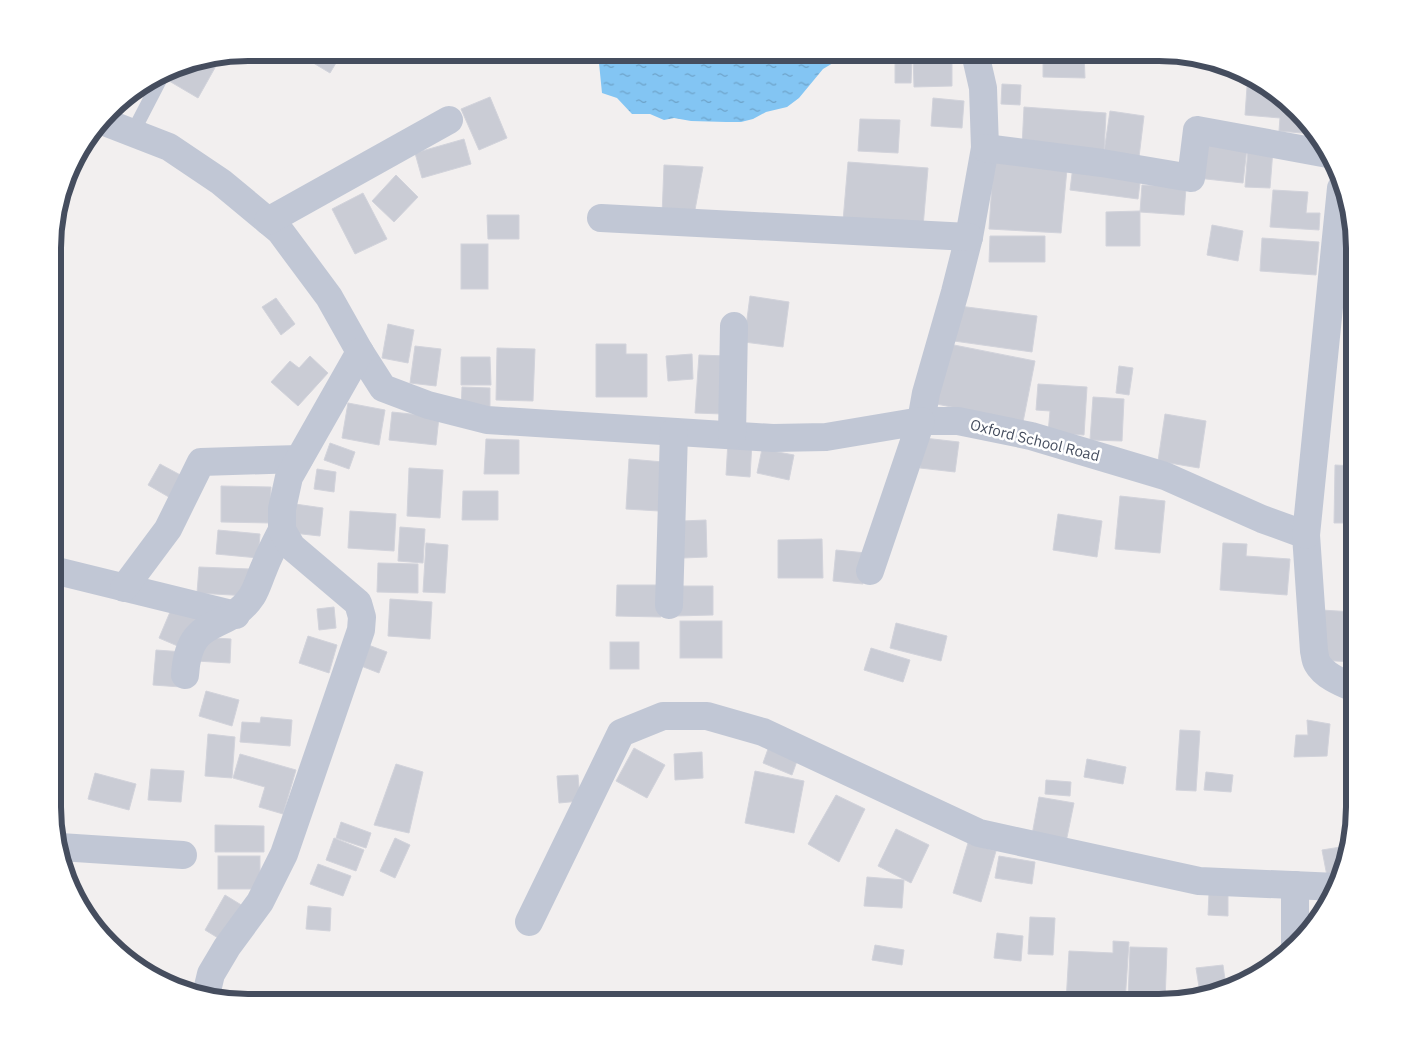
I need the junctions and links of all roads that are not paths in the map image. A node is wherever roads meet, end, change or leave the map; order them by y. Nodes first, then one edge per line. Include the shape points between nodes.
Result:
1 (977, 61) edge
2 (158, 84) edge
3 (450, 120) dead end
4 (109, 124) edge
5 (133, 132) junction
6 (985, 148) junction
7 (1319, 152) edge
8 (1340, 202) edge
9 (601, 218) dead end
10 (268, 221) junction
11 (969, 237) junction
12 (734, 326) dead end
13 (360, 352) junction
14 (921, 421) junction
15 (674, 432) junction
16 (732, 435) junction
17 (299, 459) junction
18 (282, 530) junction
19 (1306, 535) junction
20 (870, 571) dead end
21 (61, 572) edge
22 (124, 588) junction
23 (669, 605) dead end
24 (236, 614) junction
25 (185, 675) dead end
26 (1346, 685) edge
27 (66, 847) edge
28 (183, 855) dead end
29 (1295, 885) junction
30 (1329, 887) edge
31 (529, 922) dead end
32 (1295, 934) edge
33 (207, 989) edge

1 - 6 street via 983,88
2 - 5 lane
3 - 10 street
4 - 5 street, Oxford School Road
5 - 10 street, Oxford School Road via 169,147 221,182
6 - 7 street via 1190,178 1197,130
6 - 11 street
8 - 19 street
9 - 11 street
10 - 13 street, Oxford School Road via 280,230 329,297
11 - 14 street
12 - 16 street
13 - 15 street, Oxford School Road via 383,388 428,405 487,420
13 - 17 street
14 - 16 street, Oxford School Road via 826,437
14 - 19 street, Oxford School Road via 958,421 1040,439 1165,476 1262,520
14 - 20 street
15 - 16 street, Oxford School Road
15 - 23 street
17 - 18 street via 289,477 282,509
17 - 22 street via 201,462 168,529
18 - 24 street via 252,596
18 - 33 street via 292,547 358,603 361,630 284,854 260,902 211,974
19 - 26 street via 1317,663 1326,673
21 - 22 street
22 - 24 street
24 - 25 street via 196,636 186,658
27 - 28 street
29 - 30 street
29 - 31 street via 1199,882 979,834 763,732 708,716 663,716 621,733
29 - 32 street

